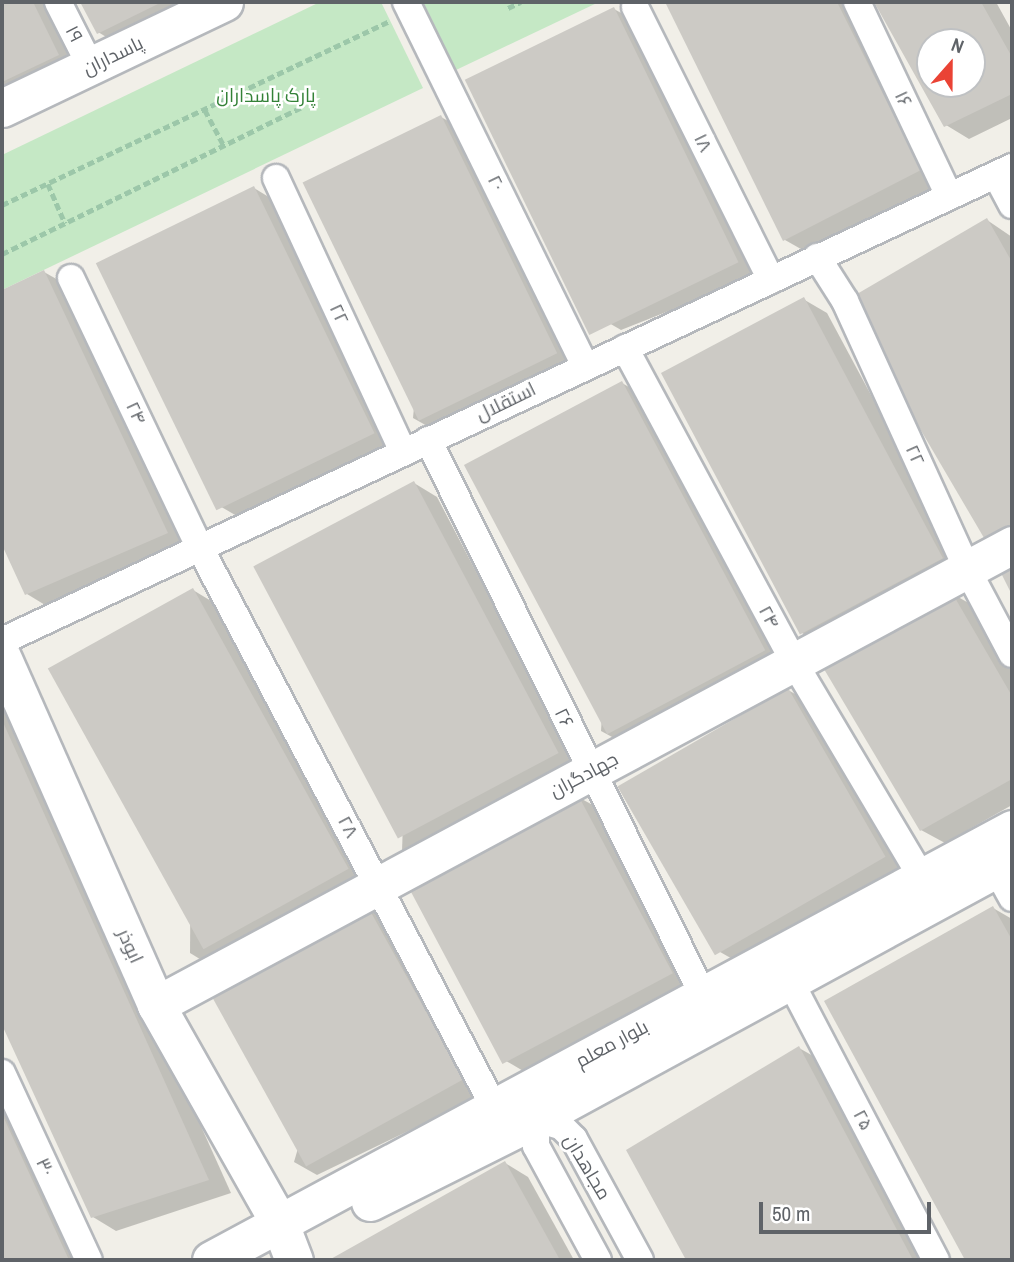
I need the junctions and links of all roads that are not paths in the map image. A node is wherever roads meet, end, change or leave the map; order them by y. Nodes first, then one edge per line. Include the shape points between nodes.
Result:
1 (58, 2) edge
2 (224, 2) edge
3 (858, 2) edge
4 (409, 6) edge
5 (635, 7) dead end
6 (91, 67) junction
7 (2, 108) edge
8 (1004, 171) edge
9 (276, 178) dead end
10 (949, 196) junction
11 (1012, 205) edge
12 (817, 257) junction
13 (71, 278) dead end
14 (771, 280) junction
15 (625, 348) junction
16 (584, 364) junction
17 (428, 440) junction
18 (401, 450) junction
19 (1012, 545) edge
20 (200, 548) junction
21 (967, 569) junction
22 (2, 641) edge
23 (1012, 654) edge
24 (2, 657) edge
25 (795, 664) junction
26 (590, 772) junction
27 (1012, 829) edge
28 (1007, 876) edge
29 (923, 880) junction
30 (378, 885) junction
31 (789, 979) junction
32 (703, 995) junction
33 (156, 1005) junction
34 (2, 1073) edge
35 (518, 1106) junction
36 (280, 1247) edge
37 (89, 1260) edge
38 (211, 1260) edge
39 (598, 1260) edge
40 (640, 1260) edge
41 (936, 1260) edge

1 - 6 street, ۱۹
2 - 6 street, پاسداران
3 - 10 street, ۱۶
4 - 16 street, ۲۰
5 - 14 street, ۱۸
6 - 7 street, پاسداران
8 - 10 street, استقلال
8 - 11 street
9 - 18 street, ۲۲
10 - 12 street, استقلال
12 - 14 street, استقلال
12 - 21 street, ۲۲ via 845,301
13 - 20 street, ۲۴
14 - 15 street, استقلال
15 - 16 street, استقلال
15 - 25 street, ۲۴
16 - 17 street, استقلال
17 - 18 street, استقلال
17 - 26 street, ۲۶
18 - 20 street, استقلال
19 - 21 street, جهادگران
20 - 22 street, استقلال
20 - 30 street, ۲۸
21 - 23 street, ۲۲
21 - 25 street, جهادگران
24 - 33 street, ابوذر
25 - 26 street, جهادگران
25 - 29 street, ۲۴
26 - 30 street, جهادگران
26 - 32 street, ۲۶
27 - 29 street, بلوار معلم
28 - 31 street, بلوار معلم
29 - 32 street, بلوار معلم
30 - 33 street, جهادگران
30 - 35 street, ۲۸
31 - 35 street, بلوار معلم
31 - 41 street, ۲۵
32 - 35 street, بلوار معلم
33 - 36 street, ابوذر
34 - 37 street, ۳۰
35 - 36 street, بلوار معلم
35 - 39 street, مجاهدان
35 - 40 street, مجاهدان via 561,1126 575,1139
36 - 38 street, بلوار معلم

